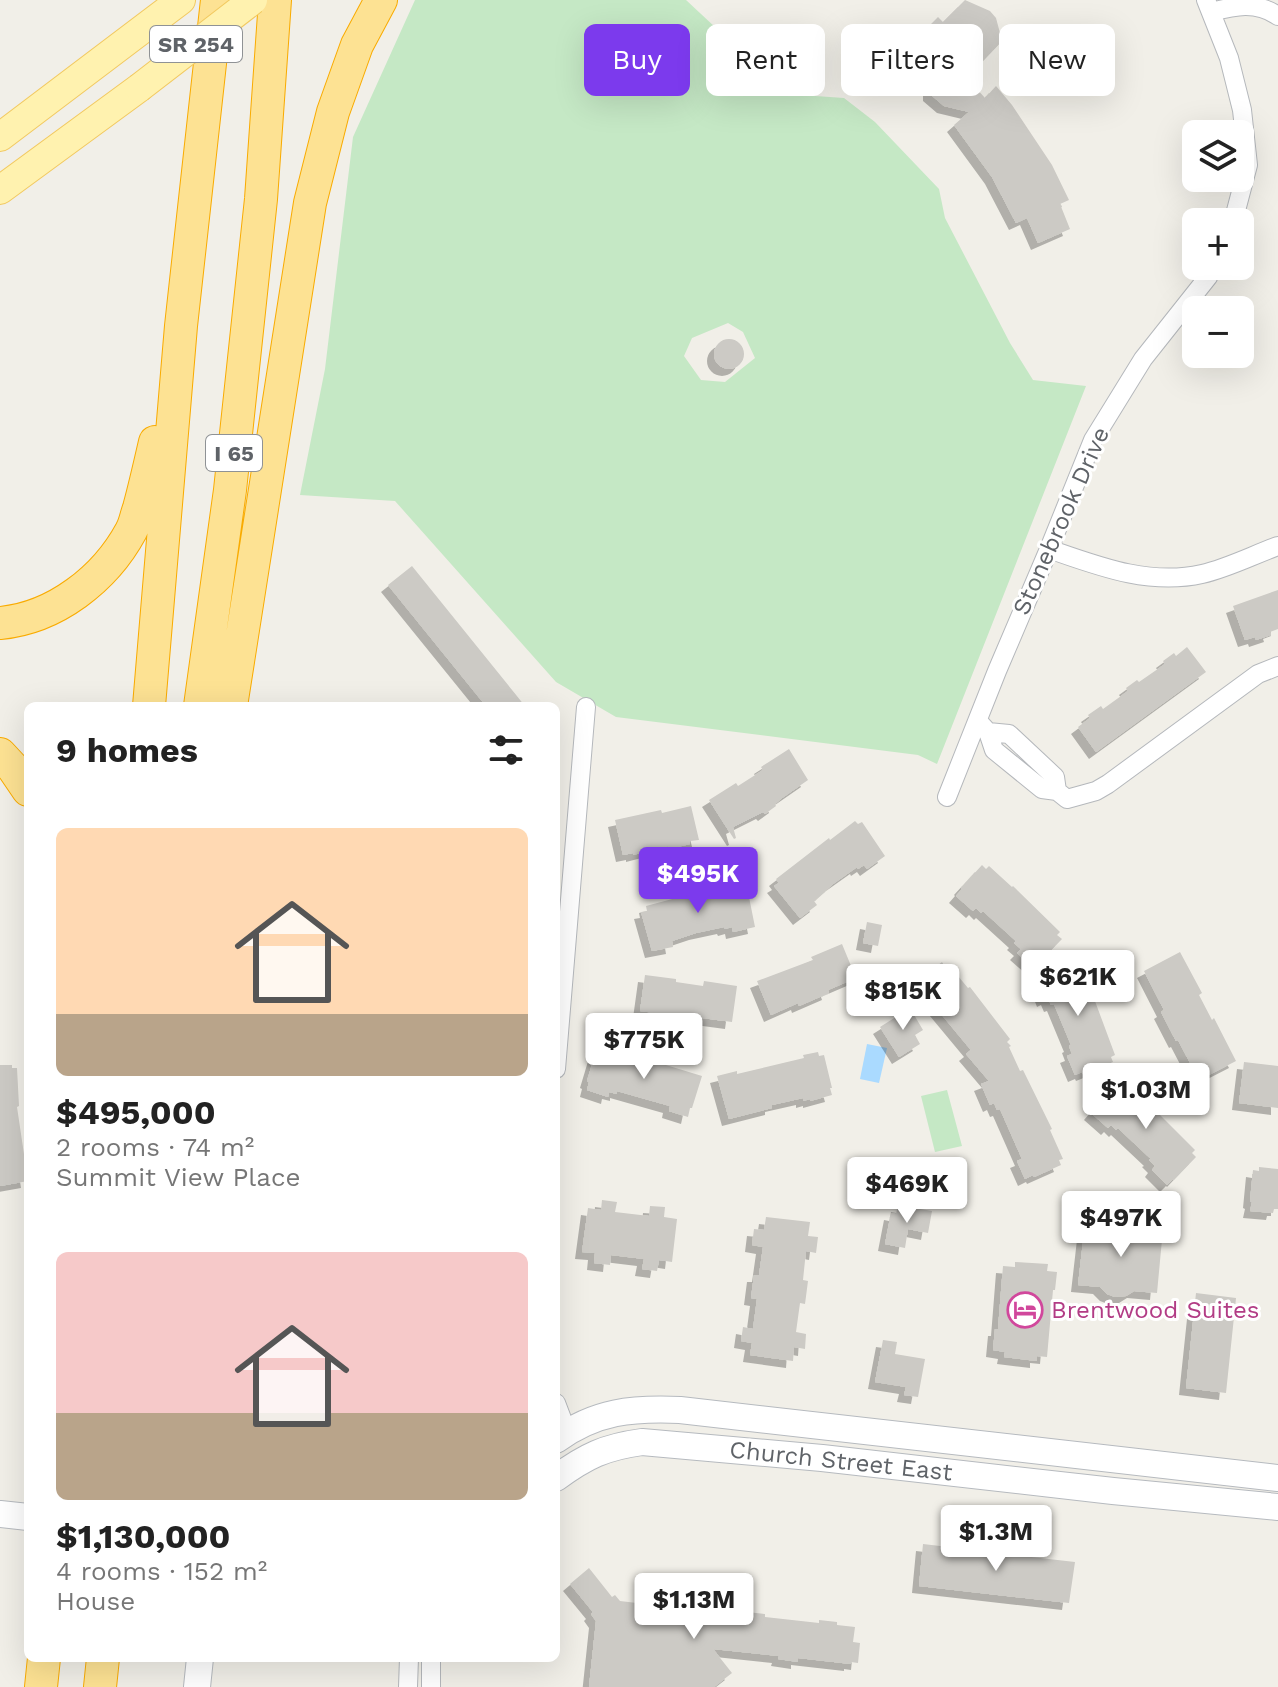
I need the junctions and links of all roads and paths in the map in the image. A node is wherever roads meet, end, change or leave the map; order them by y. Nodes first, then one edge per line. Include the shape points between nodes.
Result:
1 (181, 0) edge
2 (217, 0) edge
3 (253, 0) edge
4 (275, 0) edge
5 (293, 0) edge
6 (381, 0) edge
7 (1208, 6) edge
8 (1278, 16) edge
9 (0, 137) edge
10 (0, 190) edge
11 (261, 199) junction
12 (1237, 208) edge
13 (1206, 280) edge
14 (181, 326) junction
15 (1278, 546) edge
16 (1049, 549) junction
17 (0, 623) edge
18 (1278, 666) edge
19 (149, 702) edge
20 (201, 702) edge
21 (232, 702) edge
22 (586, 707) dead end
23 (983, 726) junction
24 (0, 754) edge
25 (24, 784) edge
26 (947, 797) dead end
27 (560, 1021) edge
28 (562, 1436) edge
29 (560, 1475) edge
30 (1278, 1478) edge
31 (1278, 1507) edge
32 (0, 1514) edge
33 (24, 1517) edge
34 (44, 1662) edge
35 (103, 1662) edge
36 (200, 1662) edge
37 (409, 1662) edge
38 (431, 1662) edge
39 (41, 1687) edge
40 (100, 1687) edge
41 (197, 1687) edge
42 (408, 1687) edge
43 (431, 1687) edge

1 - 9 main road, SR 254
2 - 14 highway, I 65
3 - 10 main road, SR 254, bridge
4 - 11 highway, I 65
5 - 11 highway
6 - 21 highway via 357,45 333,112 310,203
7 - 8 street via 1250,5
7 - 12 street via 1242,110 1248,165
11 - 20 highway, I 65
13 - 16 street, Stonebrook Drive via 1143,359 1093,440
14 - 17 highway via 132,529 106,569 81,590 19,622
14 - 19 highway, I 65
15 - 16 street via 1202,574 1164,577 1117,572
16 - 23 street, Stonebrook Drive via 997,671
18 - 23 street via 1258,674 1108,784 1067,799 1057,791 1055,777 1009,734
22 - 27 street
23 - 26 street, Stonebrook Drive
24 - 25 highway
28 - 30 main road, Church Street East via 620,1411 680,1410
29 - 31 main road, Church Street East via 584,1458 642,1442
32 - 33 main road
34 - 39 highway
35 - 40 highway
36 - 41 main road
37 - 42 street
38 - 43 street

